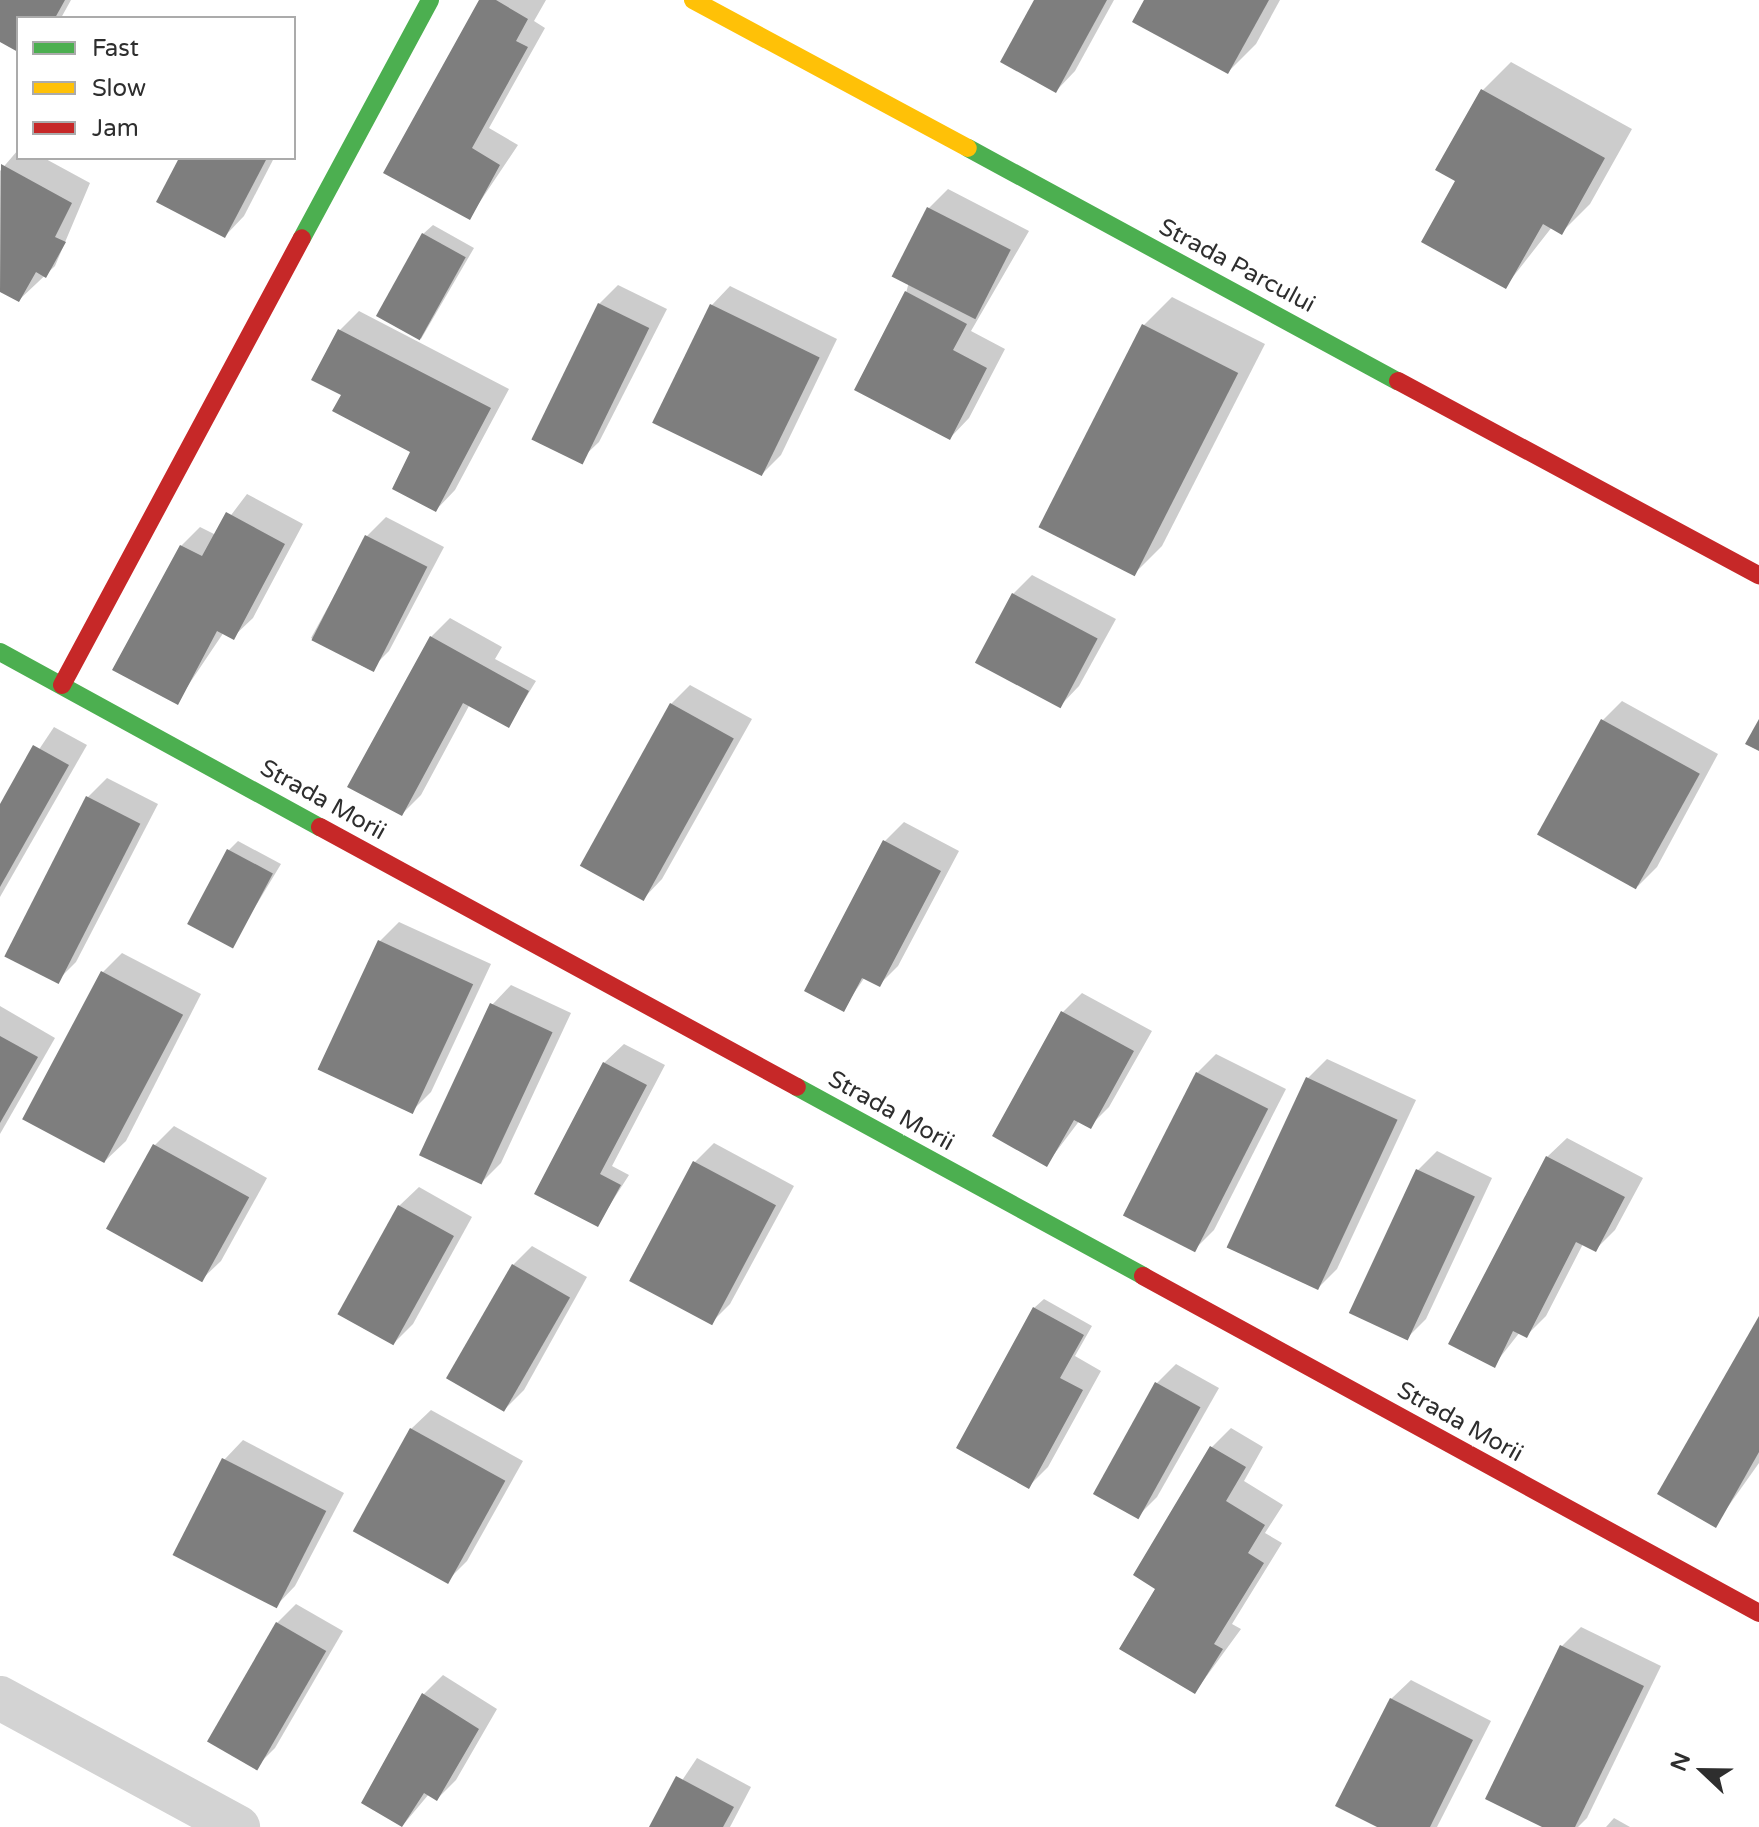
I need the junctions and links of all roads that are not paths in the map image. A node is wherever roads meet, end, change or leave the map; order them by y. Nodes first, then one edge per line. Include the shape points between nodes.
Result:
1 (430, 0) edge
2 (693, 0) edge
3 (1759, 575) edge
4 (0, 652) edge
5 (62, 685) junction
6 (1759, 1613) edge
7 (0, 1698) edge
8 (238, 1827) edge

1 - 5 street
2 - 3 street, Strada Parcului
4 - 5 street, Strada Morii
5 - 6 street, Strada Morii
7 - 8 street

